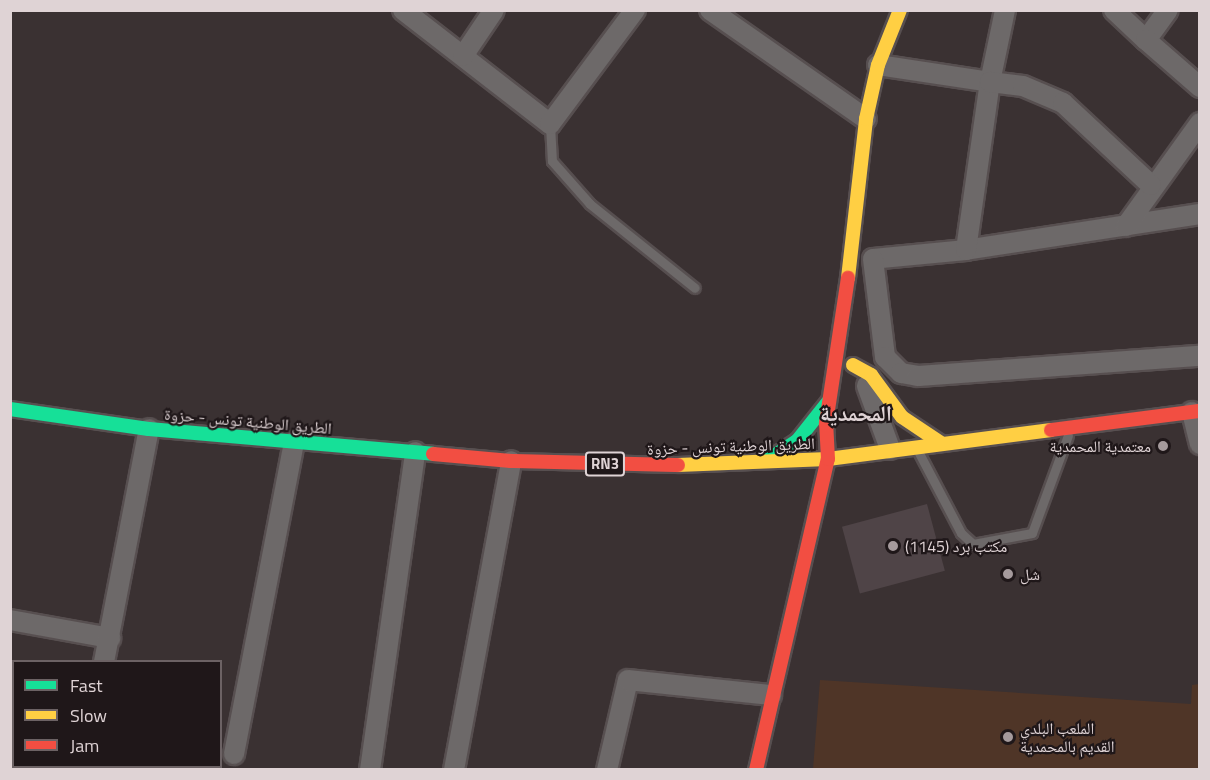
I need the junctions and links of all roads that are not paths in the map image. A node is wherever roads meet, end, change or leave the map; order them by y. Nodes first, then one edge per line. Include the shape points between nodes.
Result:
1 (403, 10) edge
2 (494, 10) edge
3 (635, 10) edge
4 (710, 10) edge
5 (900, 10) edge
6 (1005, 10) edge
7 (1114, 10) edge
8 (1168, 10) edge
9 (1146, 40) junction
10 (463, 56) junction
11 (878, 65) junction
12 (990, 82) junction
13 (1200, 87) edge
14 (866, 119) junction
15 (1200, 123) edge
16 (550, 124) junction
17 (1151, 185) junction
18 (1200, 214) edge
19 (1126, 226) junction
20 (966, 250) junction
21 (851, 257) junction
22 (873, 259) junction
23 (695, 288) dead end
24 (837, 347) junction
25 (1200, 356) edge
26 (853, 365) junction
27 (828, 402) junction
28 (10, 409) edge
29 (1196, 412) edge
30 (1071, 427) junction
31 (149, 429) junction
32 (294, 442) junction
33 (941, 443) junction
34 (1200, 444) edge
35 (916, 446) junction
36 (890, 449) junction
37 (415, 452) junction
38 (828, 459) junction
39 (511, 461) junction
40 (766, 461) junction
41 (10, 620) edge
42 (110, 638) junction
43 (104, 660) edge
44 (771, 695) junction
45 (234, 754) dead end
46 (370, 770) edge
47 (454, 770) edge
48 (606, 770) edge
49 (756, 770) edge

1 - 10 street
2 - 10 street
3 - 16 street
4 - 14 street
5 - 11 main road
6 - 12 street
7 - 9 street
8 - 9 street
9 - 13 street
10 - 16 street
11 - 12 street
11 - 14 main road
12 - 17 street via 1023,86 1063,103
12 - 20 street
14 - 21 main road
15 - 17 street
16 - 23 lane via 552,160 590,204
17 - 19 street
18 - 19 street
19 - 20 street
20 - 22 street
21 - 22 street
21 - 24 main road
22 - 25 street via 885,357 901,373 918,376
24 - 26 street
24 - 27 main road
26 - 33 main road via 870,375 902,417
26 - 36 street via 876,406
27 - 38 main road
27 - 40 main road via 797,441
28 - 31 main road, الطريق الوطنية تونس - حزوة / RN3
29 - 30 main road, الطريق الوطنية تونس - حزوة / RN3
29 - 34 street
30 - 33 main road, الطريق الوطنية تونس - حزوة / RN3
30 - 35 lane via 1032,533 973,544 960,533
31 - 32 main road, الطريق الوطنية تونس - حزوة / RN3
31 - 42 street
32 - 37 main road, الطريق الوطنية تونس - حزوة / RN3
32 - 45 street
33 - 35 main road, الطريق الوطنية تونس - حزوة / RN3
35 - 36 main road, الطريق الوطنية تونس - حزوة / RN3
36 - 38 main road, الطريق الوطنية تونس - حزوة / RN3
37 - 39 main road, الطريق الوطنية تونس - حزوة / RN3
37 - 46 street
38 - 40 main road, الطريق الوطنية تونس - حزوة / RN3
38 - 44 main road
39 - 40 main road, الطريق الوطنية تونس - حزوة / RN3 via 656,466
39 - 47 street
41 - 42 street
42 - 43 street
44 - 48 street via 628,680
44 - 49 main road

